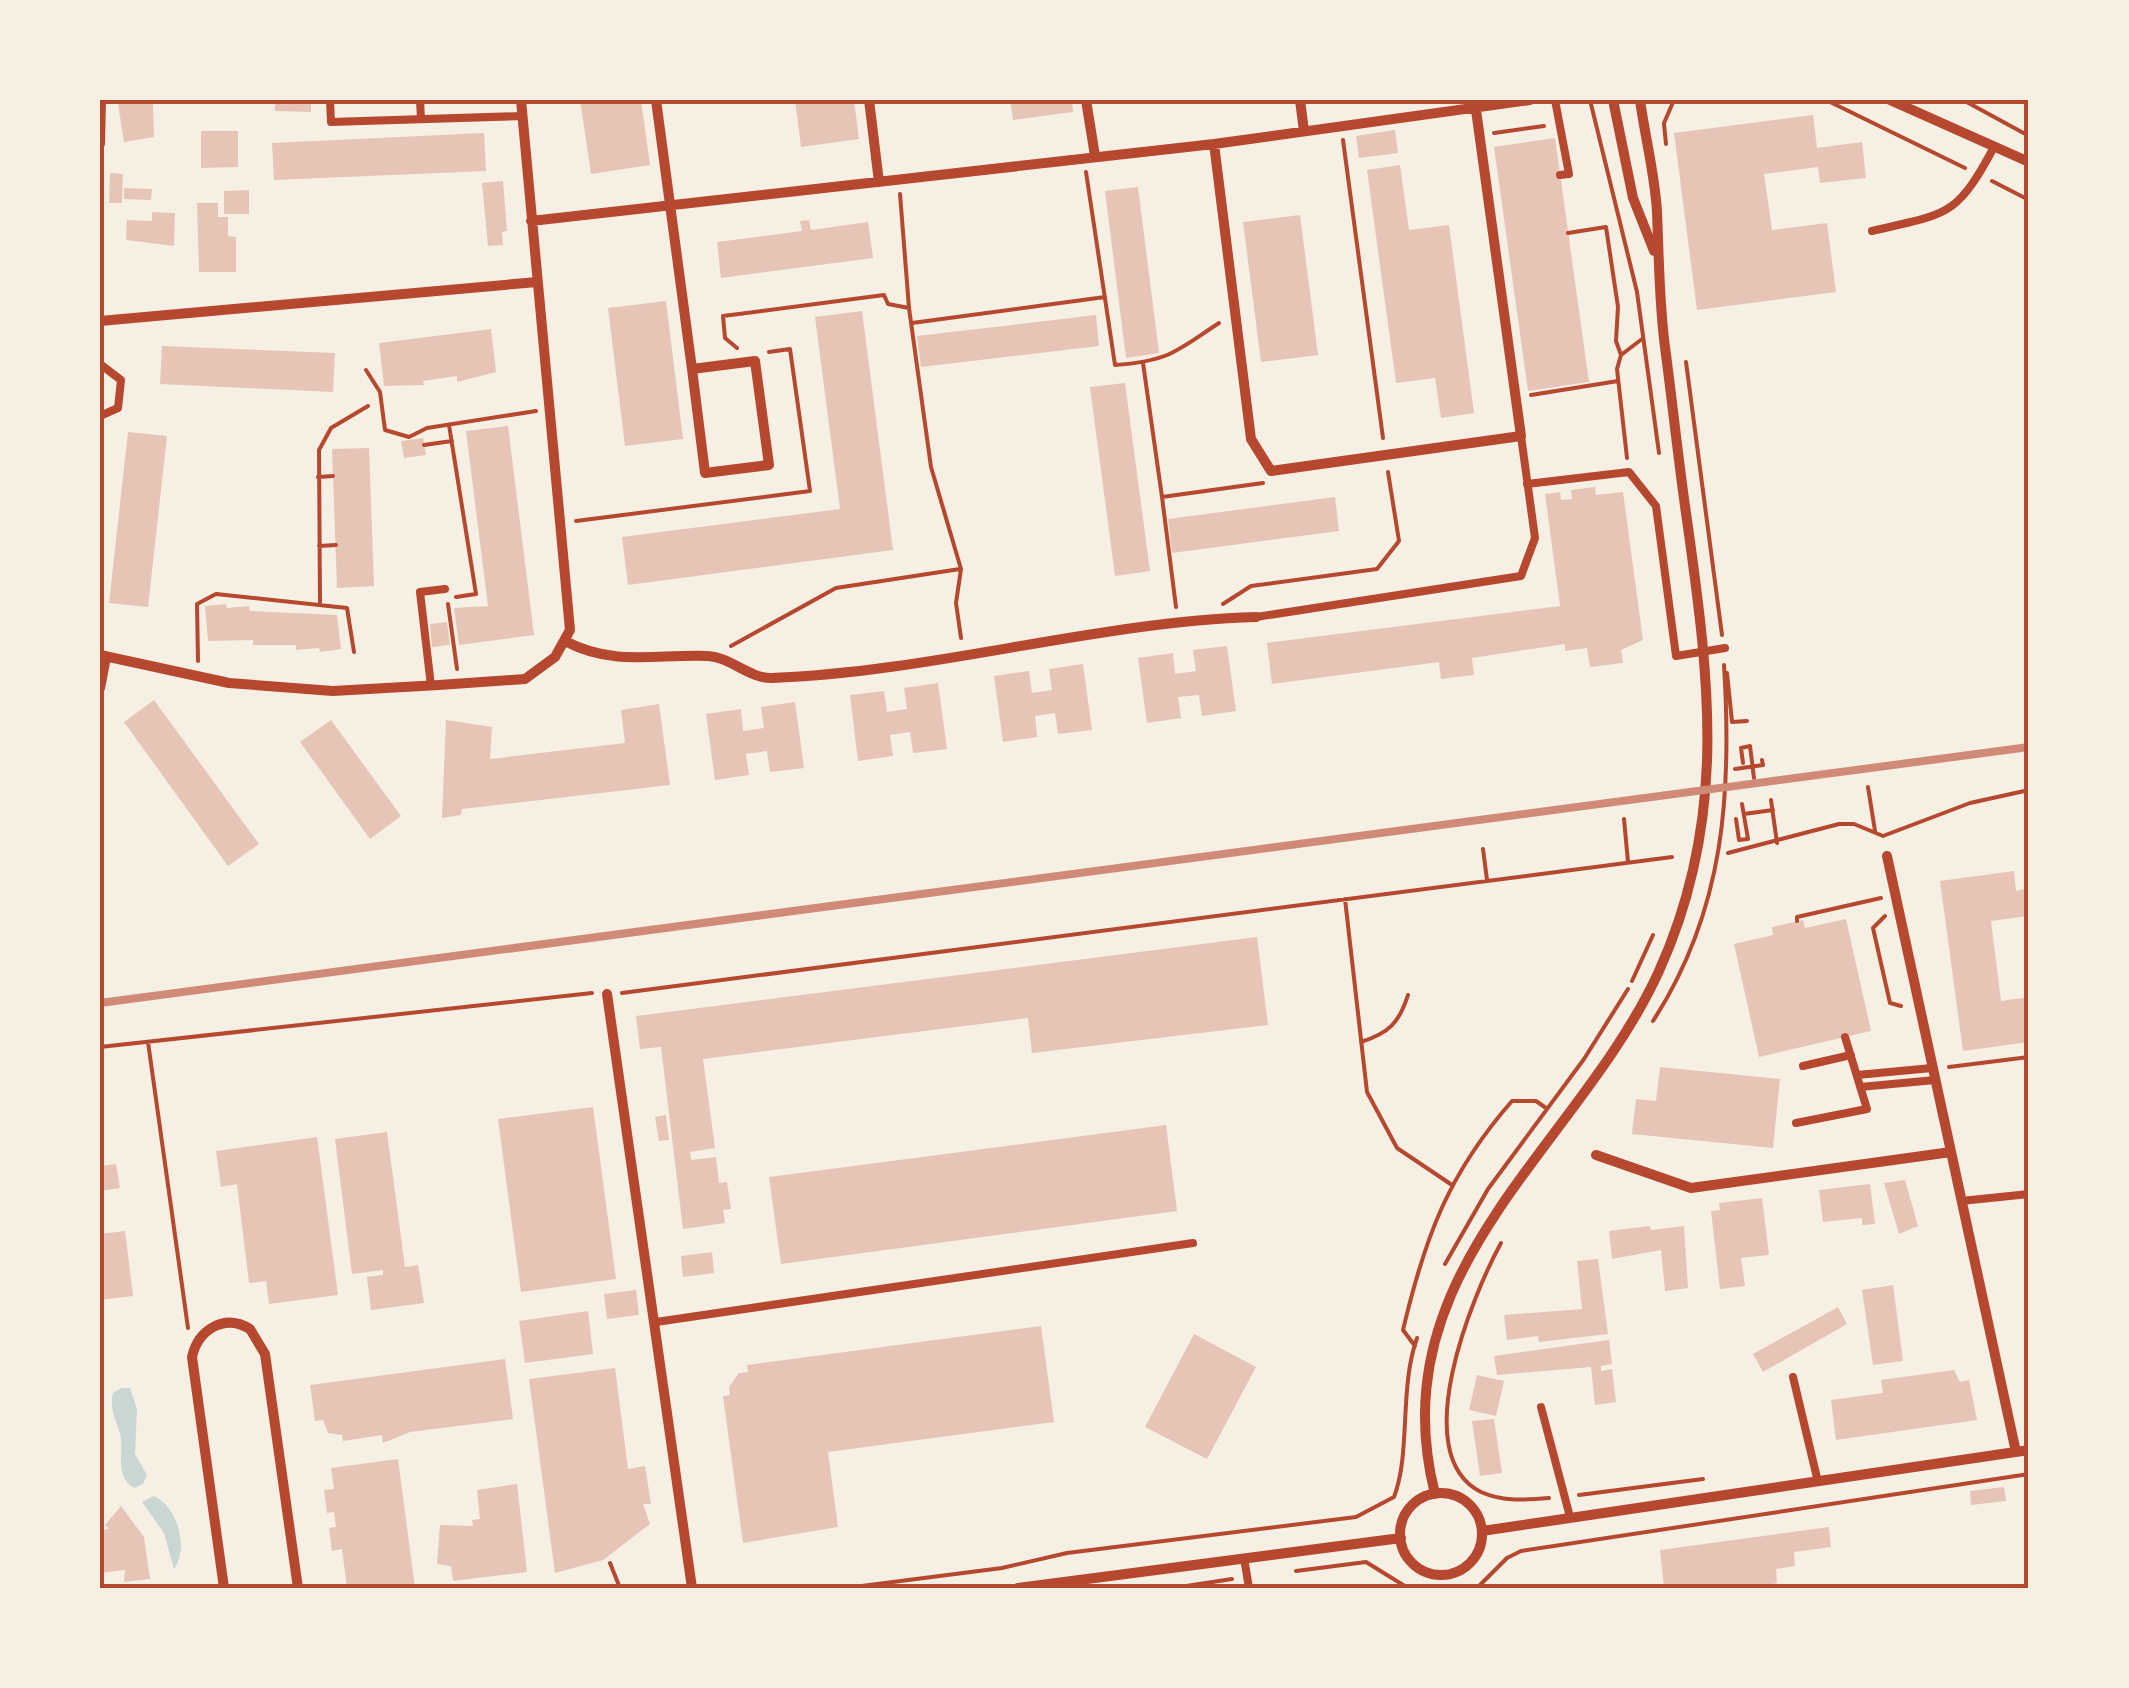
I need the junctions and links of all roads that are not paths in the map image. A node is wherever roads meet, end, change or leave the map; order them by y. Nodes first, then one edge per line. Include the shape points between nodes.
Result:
1 (101, 100) edge
2 (330, 100) edge
3 (420, 100) edge
4 (521, 100) edge
5 (656, 100) edge
6 (869, 100) edge
7 (1086, 100) edge
8 (1300, 100) edge
9 (1530, 100) edge
10 (1555, 100) edge
11 (1613, 100) edge
12 (1640, 100) edge
13 (1890, 100) edge
14 (1476, 110) junction
15 (522, 116) junction
16 (421, 119) junction
17 (1304, 131) junction
18 (100, 144) edge
19 (1214, 144) junction
20 (1994, 147) junction
21 (1089, 157) junction
22 (2029, 162) edge
23 (1560, 176) dead end
24 (880, 182) junction
25 (670, 206) junction
26 (531, 221) junction
27 (1872, 231) dead end
28 (1656, 257) junction
29 (537, 282) junction
30 (100, 322) edge
31 (100, 364) edge
32 (692, 369) junction
33 (100, 416) edge
34 (1520, 436) junction
35 (1526, 484) junction
36 (445, 589) dead end
37 (1256, 617) joint
38 (566, 642) junction
39 (1724, 648) road end
40 (103, 656) edge
41 (431, 686) junction
42 (100, 688) edge
43 (1887, 856) dead end
44 (607, 994) road end
45 (1845, 1037) dead end
46 (1850, 1055) junction
47 (1803, 1066) dead end
48 (1933, 1074) junction
49 (1857, 1075) junction
50 (1860, 1087) junction
51 (1796, 1123) dead end
52 (1951, 1152) junction
53 (1596, 1155) dead end
54 (2029, 1194) edge
55 (1962, 1202) junction
56 (1193, 1244) dead end
57 (656, 1322) junction
58 (1793, 1376) dead end
59 (1541, 1407) dead end
60 (2029, 1450) edge
61 (2016, 1452) junction
62 (1818, 1482) junction
63 (1435, 1494) junction
64 (1570, 1517) junction
65 (1482, 1531) junction
66 (1401, 1538) junction
67 (1244, 1558) junction
68 (1438, 1575) junction
69 (1071, 1584) edge
70 (224, 1588) edge
71 (298, 1588) edge
72 (692, 1588) edge
73 (1018, 1588) edge
74 (1249, 1588) edge
75 (1439, 1588) edge

1 - 18 street
2 - 16 lane via 331,122
3 - 16 lane
4 - 15 street
5 - 25 street
6 - 24 street
7 - 21 street
8 - 17 street
9 - 14 street
10 - 23 lane via 1569,174
11 - 28 street via 1633,198
12 - 28 street via 1657,211
13 - 20 street
14 - 17 street
14 - 34 street
15 - 16 lane
15 - 26 street
17 - 19 street
19 - 21 street
19 - 34 street via 1251,440 1271,470
20 - 22 street
20 - 27 lane via 1955,207
21 - 24 street
24 - 25 street
25 - 26 street
25 - 32 street
26 - 29 street
28 - 63 street via 1705,648 1711,730 1701,840 1659,972 1620,1040 1481,1232 1440,1330 1424,1423
29 - 30 street
29 - 38 street
31 - 33 lane via 121,380 122,392 118,408
32 - 32 street via 706,473 768,465 756,361
34 - 35 lane
35 - 37 lane via 1535,538 1522,576
35 - 39 lane via 1630,472 1656,506 1676,656
36 - 41 lane via 420,592
37 - 38 street via 766,679 714,656 595,657
38 - 41 street via 525,679
40 - 41 street via 195,676 332,690
40 - 42 street
43 - 48 street
44 - 57 street
45 - 46 lane
46 - 47 lane
46 - 49 lane
48 - 49 lane
48 - 50 lane
48 - 52 street
49 - 50 lane
50 - 51 lane via 1866,1109
52 - 53 street via 1691,1188
52 - 55 street
54 - 55 lane
55 - 61 street
56 - 57 lane
57 - 72 street
58 - 62 lane
59 - 64 lane
60 - 61 street
61 - 62 street
62 - 64 street
63 - 65 street via 1466,1502
63 - 66 street via 1409,1509
64 - 65 street
65 - 68 street via 1470,1563
66 - 67 street
66 - 68 street via 1408,1558
67 - 69 street
67 - 74 lane
68 - 75 street
69 - 73 street
70 - 71 street via 192,1357 206,1330 232,1323 250,1329 264,1354

